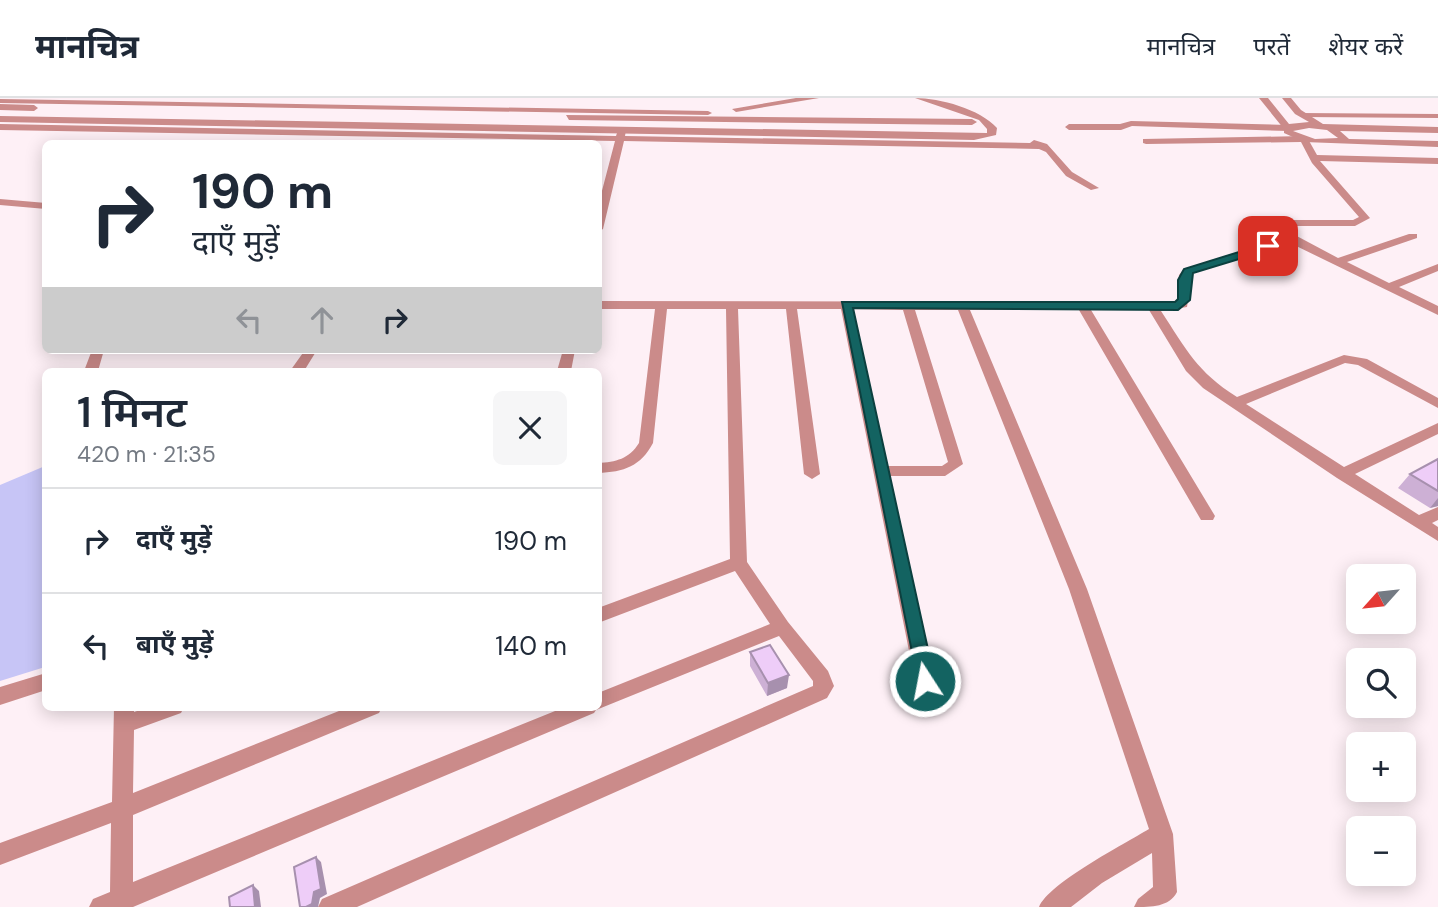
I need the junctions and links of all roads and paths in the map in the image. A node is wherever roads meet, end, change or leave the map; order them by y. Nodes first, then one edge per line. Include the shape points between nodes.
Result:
1 (603, 98) edge
2 (816, 98) edge
3 (919, 98) edge
4 (1263, 98) edge
5 (1286, 98) edge
6 (0, 100) edge
7 (252, 101) edge
8 (658, 102) dead end
9 (0, 107) edge
10 (615, 111) junction
11 (657, 112) junction
12 (708, 113) junction
13 (359, 114) junction
14 (1275, 114) junction
15 (1303, 115) junction
16 (1438, 116) edge
17 (697, 118) junction
18 (0, 120) edge
19 (986, 122) junction
20 (348, 125) junction
21 (0, 127) edge
22 (1069, 127) dead end
23 (1326, 127) junction
24 (1288, 128) junction
25 (1438, 130) edge
26 (666, 131) junction
27 (621, 134) junction
28 (444, 135) edge
29 (991, 135) junction
30 (1304, 138) junction
31 (1146, 141) dead end
32 (1335, 142) junction
33 (1438, 144) edge
34 (1044, 146) junction
35 (1313, 158) junction
36 (1438, 161) edge
37 (1094, 188) dead end
38 (0, 202) edge
39 (42, 206) edge
40 (602, 212) edge
41 (1413, 236) dead end
42 (1291, 239) junction
43 (1338, 262) junction
44 (1438, 267) edge
45 (1389, 287) junction
46 (662, 304) junction
47 (732, 304) junction
48 (602, 305) edge
49 (790, 305) junction
50 (846, 305) junction
51 (908, 305) junction
52 (962, 306) junction
53 (1082, 306) junction
54 (1153, 307) junction
55 (1438, 311) edge
56 (1235, 403) junction
57 (1438, 404) edge
58 (1438, 428) edge
59 (602, 467) edge
60 (883, 471) junction
61 (812, 474) dead end
62 (1342, 474) junction
63 (1438, 513) edge
64 (1207, 516) dead end
65 (1419, 522) junction
66 (1438, 535) edge
67 (738, 563) junction
68 (602, 615) edge
69 (782, 627) junction
70 (925, 681) dead end
71 (42, 682) edge
72 (0, 696) edge
73 (602, 700) edge
74 (151, 711) edge
75 (362, 711) edge
76 (577, 711) edge
77 (123, 716) edge
78 (121, 809) junction
79 (1162, 834) junction
80 (0, 854) edge
81 (121, 903) edge
82 (101, 907) edge
83 (330, 907) edge
84 (1051, 907) edge
85 (1146, 907) edge

1 - 10 street
2 - 12 street
3 - 19 street
4 - 14 street
5 - 15 street
6 - 7 street
7 - 10 street
8 - 11 street
9 - 13 street
10 - 11 street
11 - 12 street
12 - 17 street
13 - 17 street
13 - 20 street
14 - 15 street
14 - 24 street
15 - 16 street
15 - 23 street
17 - 19 street
17 - 26 street
18 - 20 street
19 - 29 street
20 - 28 street
21 - 28 street
22 - 24 street via 1130,123
23 - 24 street via 1300,124
23 - 25 street
23 - 32 street via 1345,138
24 - 30 street via 1290,134
26 - 27 street
26 - 29 street
27 - 28 street
27 - 34 street
27 - 40 street
29 - 34 street
30 - 31 street
30 - 32 street
30 - 35 street
32 - 33 street
34 - 37 street via 1069,174
35 - 36 street
35 - 42 street via 1365,218 1355,223 1271,224
38 - 39 street
41 - 43 street
42 - 43 street
42 - 54 street via 1194,268 1185,275 1183,304
43 - 45 street
44 - 45 street
45 - 55 street
46 - 47 street
46 - 48 street
46 - 59 street via 646,443 632,462
47 - 49 street
47 - 67 street
49 - 50 street
49 - 61 street
50 - 51 street
50 - 60 street
51 - 52 street
51 - 60 street via 956,464 946,471
52 - 53 street
52 - 79 street via 1078,589
53 - 54 street
53 - 64 street
54 - 56 street via 1191,368
56 - 57 street via 1344,359 1362,362
56 - 62 street
58 - 62 street
60 - 70 street
62 - 65 street
63 - 65 street
65 - 66 street
67 - 68 street
67 - 69 street
69 - 73 street
69 - 83 street via 821,677 824,686 813,697
71 - 72 street
74 - 77 street
75 - 78 street
76 - 81 street
77 - 78 street
78 - 80 street
78 - 81 street
79 - 84 street
79 - 85 street via 1165,892
81 - 82 street

